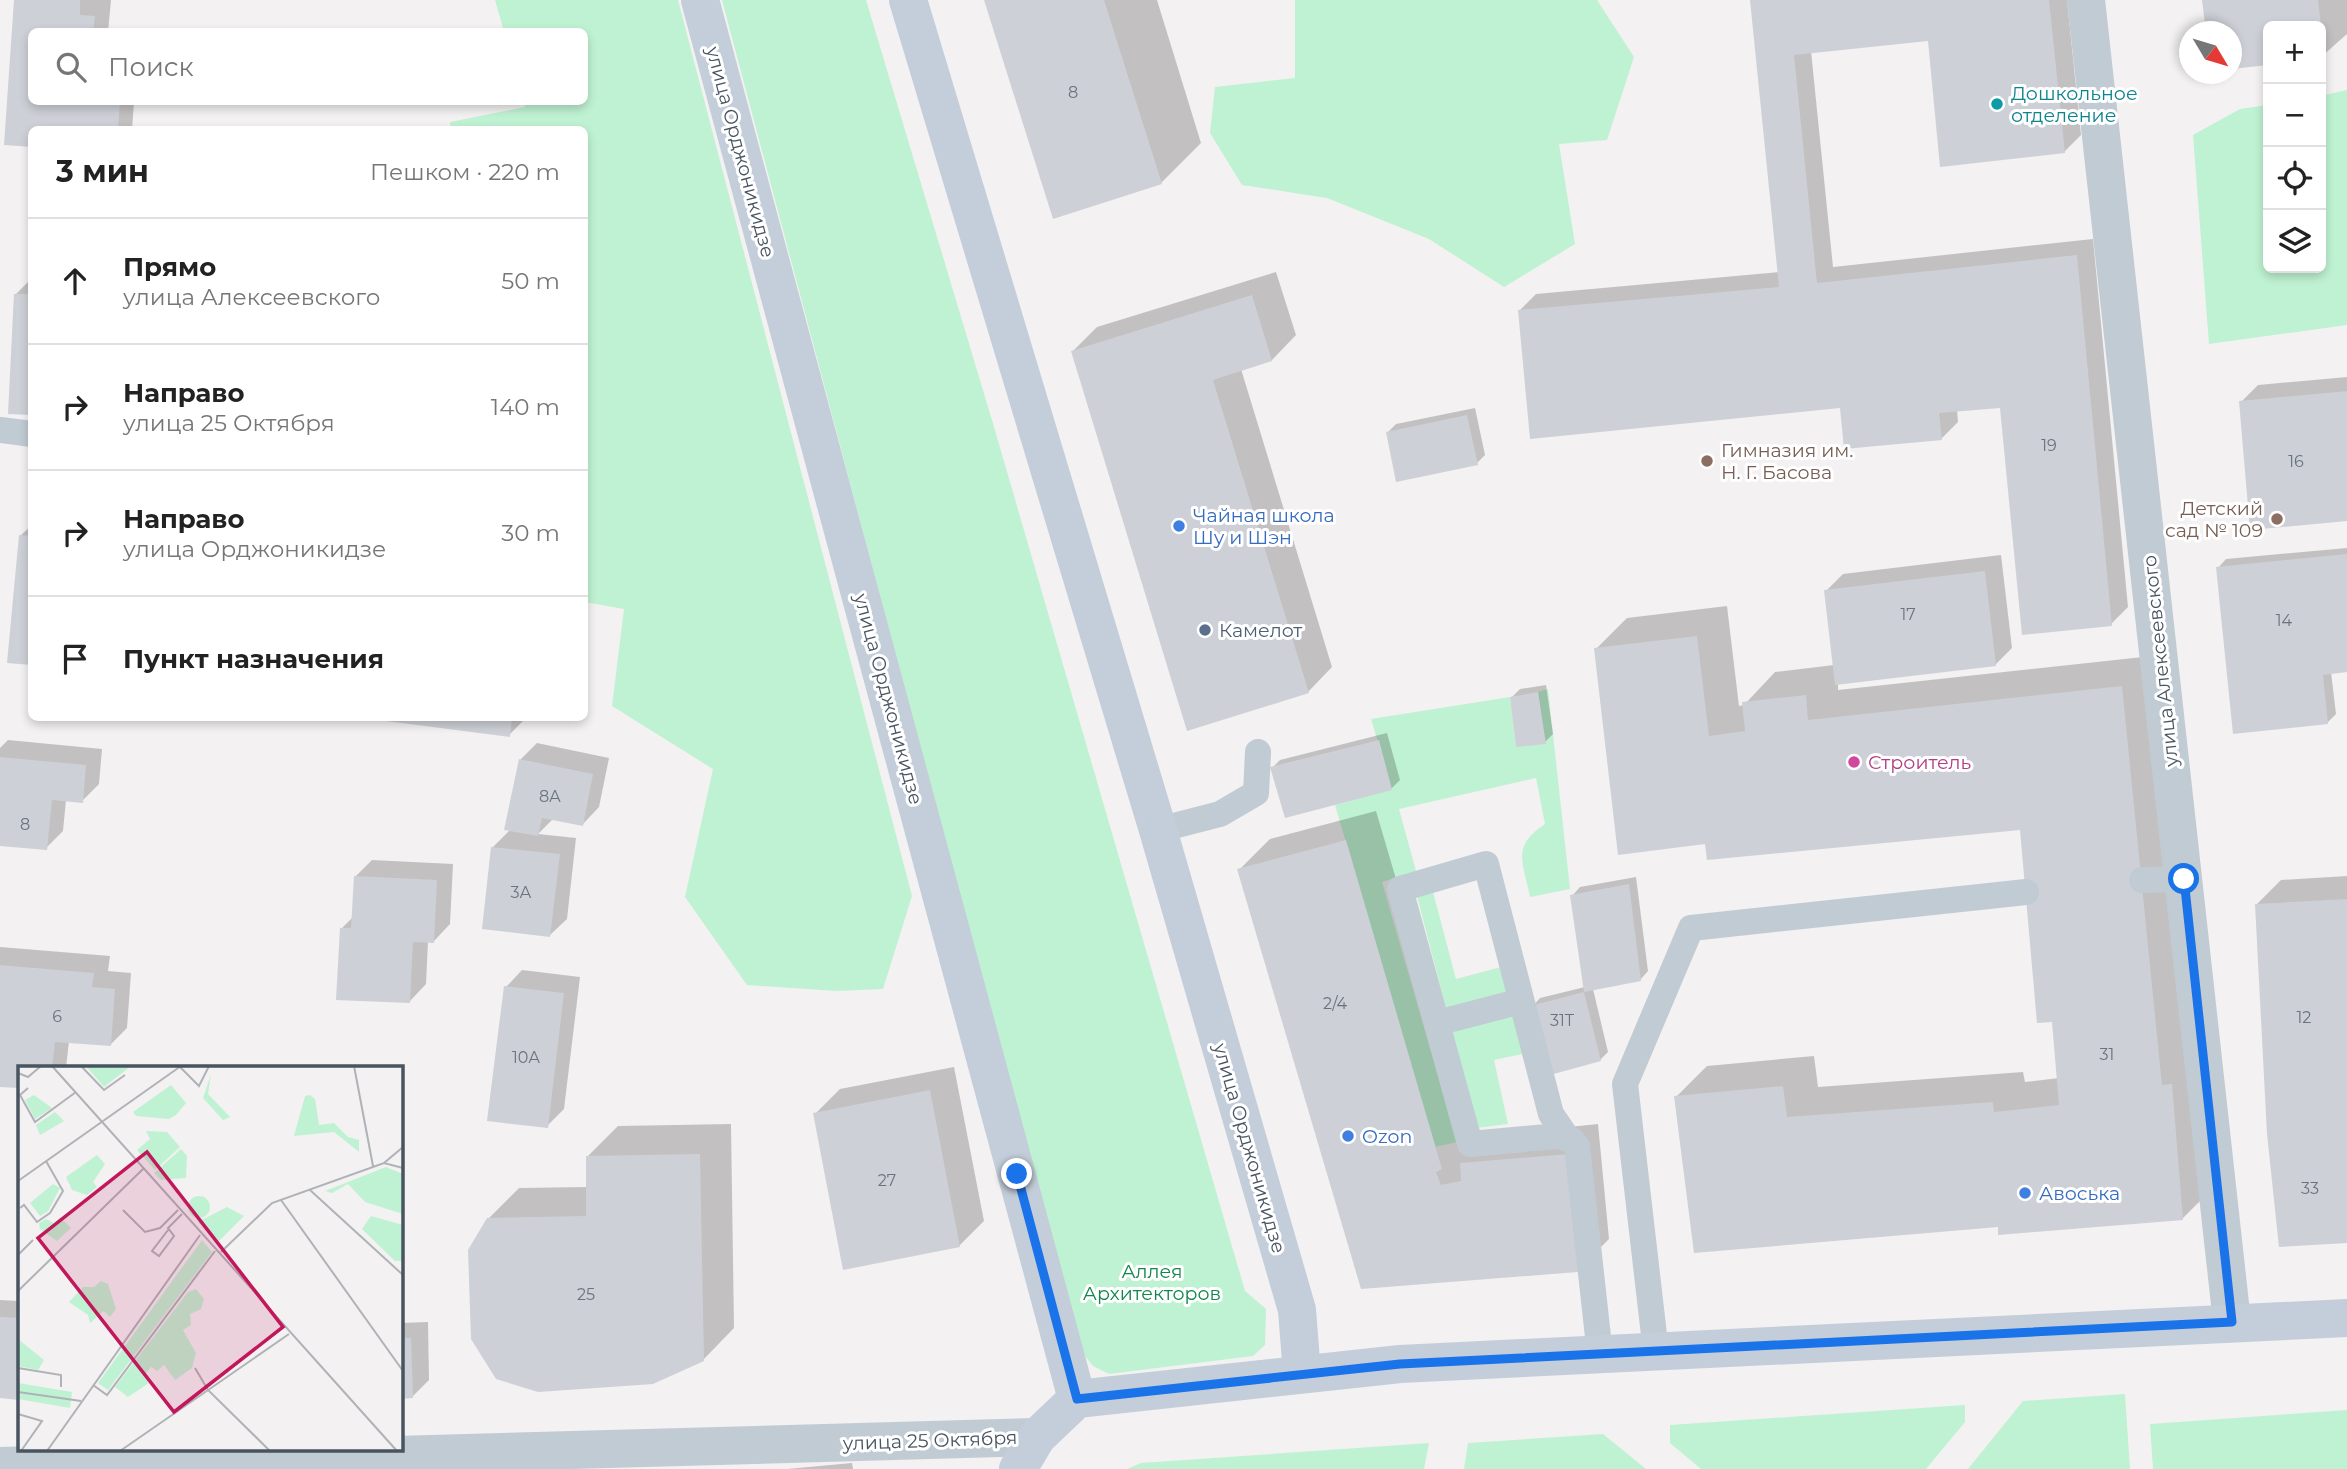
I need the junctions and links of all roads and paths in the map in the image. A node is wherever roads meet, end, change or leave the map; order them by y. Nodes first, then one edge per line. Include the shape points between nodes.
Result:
1 (700, 0) edge
2 (908, 0) edge
3 (2086, 0) edge
4 (0, 430) edge
5 (28, 434) edge
6 (1258, 752) dead end
7 (1158, 830) junction
8 (2184, 879) junction
9 (2141, 880) dead end
10 (2025, 892) dead end
11 (1521, 1001) junction
12 (1437, 1023) junction
13 (1566, 1136) junction
14 (2347, 1318) edge
15 (2232, 1322) junction
16 (1656, 1352) junction
17 (1600, 1355) junction
18 (1302, 1374) junction
19 (1077, 1399) junction
20 (1027, 1453) edge
21 (0, 1466) edge

1 - 19 street, улица Орджоникидзе
2 - 7 street, улица Орджоникидзе
3 - 8 street, улица Алексеевского
4 - 5 lane
6 - 7 lane via 1256,793 1220,814
7 - 18 street, улица Орджоникидзе via 1297,1310
8 - 9 lane
8 - 15 street, улица Алексеевского
10 - 16 lane via 1690,928 1625,1084
11 - 12 lane
11 - 12 lane via 1486,864 1400,889
11 - 13 lane via 1551,1114
12 - 13 lane via 1470,1144
13 - 17 lane via 1577,1146 1580,1157
14 - 15 street
15 - 16 street
16 - 17 street
17 - 18 street via 1400,1364
18 - 19 street
19 - 20 street, улица 25 Октября
20 - 21 street, улица 25 Октября

